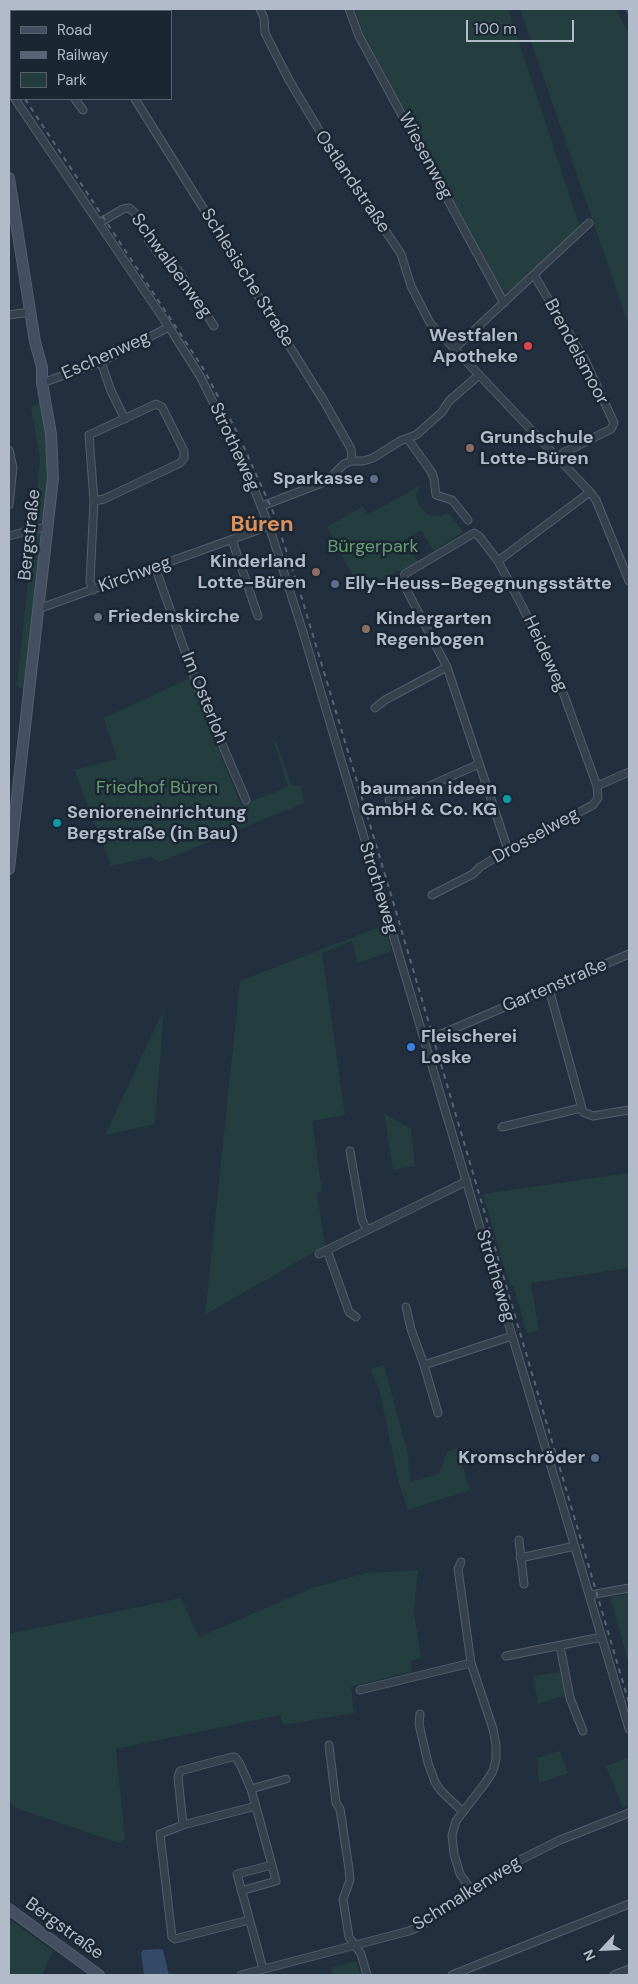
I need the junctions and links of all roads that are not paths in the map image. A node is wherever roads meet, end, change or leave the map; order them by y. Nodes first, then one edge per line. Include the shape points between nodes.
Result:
1 (260, 9) edge
2 (349, 9) edge
3 (16, 100) edge
4 (76, 100) edge
5 (136, 100) edge
6 (83, 110) dead end
7 (9, 178) edge
8 (99, 223) junction
9 (590, 223) dead end
10 (534, 275) junction
11 (504, 302) junction
12 (30, 312) junction
13 (9, 315) edge
14 (214, 326) dead end
15 (169, 327) junction
16 (454, 349) junction
17 (101, 362) junction
18 (479, 375) junction
19 (42, 383) junction
20 (125, 419) junction
21 (408, 439) junction
22 (9, 450) edge
23 (557, 457) junction
24 (352, 461) junction
25 (590, 492) junction
26 (94, 501) junction
27 (9, 504) edge
28 (262, 506) junction
29 (468, 520) dead end
30 (270, 526) junction
31 (48, 529) junction
32 (9, 536) edge
33 (232, 540) junction
34 (498, 562) junction
35 (156, 567) junction
36 (629, 581) edge
37 (93, 590) junction
38 (38, 609) junction
39 (258, 616) dead end
40 (447, 667) junction
41 (375, 708) dead end
42 (479, 764) junction
43 (629, 772) edge
44 (597, 786) junction
45 (246, 800) dead end
46 (389, 800) dead end
47 (508, 850) junction
48 (9, 869) edge
49 (432, 895) dead end
50 (629, 954) edge
51 (549, 989) junction
52 (425, 1041) junction
53 (581, 1108) junction
54 (629, 1110) edge
55 (502, 1127) dead end
56 (350, 1151) dead end
57 (467, 1181) junction
58 (367, 1230) junction
59 (327, 1250) junction
60 (319, 1254) dead end
61 (406, 1307) dead end
62 (356, 1317) dead end
63 (512, 1336) junction
64 (424, 1365) junction
65 (438, 1413) dead end
66 (519, 1540) dead end
67 (575, 1546) junction
68 (520, 1558) junction
69 (461, 1562) dead end
70 (524, 1584) dead end
71 (629, 1588) edge
72 (590, 1595) junction
73 (602, 1637) junction
74 (560, 1646) junction
75 (506, 1656) dead end
76 (471, 1662) junction
77 (360, 1690) dead end
78 (420, 1714) dead end
79 (629, 1728) edge
80 (583, 1731) dead end
81 (329, 1745) dead end
82 (286, 1779) dead end
83 (251, 1789) junction
84 (256, 1806) junction
85 (462, 1811) junction
86 (629, 1813) edge
87 (183, 1825) junction
88 (272, 1864) junction
89 (241, 1891) junction
90 (472, 1891) junction
91 (629, 1904) edge
92 (9, 1909) edge
93 (249, 1920) junction
94 (355, 1946) junction
95 (263, 1969) junction
96 (629, 1969) edge
97 (99, 1975) edge
98 (240, 1975) edge
99 (366, 1975) edge
100 (452, 1975) edge
101 (614, 1975) edge

1 - 16 street, Ostlandstraße via 265,33 303,106 401,254 411,286 430,323
2 - 11 street, Wiesenweg via 359,36
3 - 8 street, Strotheweg
4 - 6 street
5 - 24 street, Schlesische Straße via 326,403 351,449
7 - 12 street, Bergstraße
8 - 14 street, Schwalbenweg via 123,209 129,208 135,213 150,241 164,261 178,270
8 - 15 street, Strotheweg
9 - 10 street
10 - 11 street
10 - 23 street, Brendelsmoor via 585,360 614,423 611,429
11 - 16 street
12 - 13 street
12 - 19 street, Bergstraße
15 - 17 street, Eschenweg
15 - 28 street, Strotheweg via 223,419
16 - 18 street, Ostlandstraße
17 - 19 street, Eschenweg
17 - 20 street
18 - 21 street via 449,401 442,412
18 - 23 street, Ostlandstraße
19 - 31 street, Bergstraße via 53,456
20 - 26 street via 89,435
20 - 26 street via 156,404 162,407 184,451 184,458 180,463
21 - 24 street via 373,458
21 - 29 street via 432,473 436,495 452,500
22 - 27 street via 13,468
23 - 25 street, Ostlandstraße
24 - 28 street via 322,483
25 - 34 street
25 - 36 street, Ostlandstraße
26 - 37 street via 90,582
28 - 30 street, Strotheweg
30 - 33 street, Kirchweg
30 - 52 street, Strotheweg
31 - 32 street via 39,528
31 - 38 street, Bergstraße
33 - 35 street, Kirchweg
33 - 39 street
34 - 40 street, Heideweg via 474,533 402,577 403,585
34 - 44 street, Heideweg via 561,685
35 - 37 street, Kirchweg
35 - 45 street, Im Osterloh via 198,688
37 - 38 street, Kirchweg
38 - 48 street, Bergstraße
40 - 41 street
40 - 42 street
42 - 46 street via 402,798
42 - 47 street
43 - 44 street
44 - 47 street, Drosselweg via 598,798 593,805
47 - 49 street, Drosselweg via 474,874
50 - 51 street, Gartenstraße
51 - 52 street, Gartenstraße
51 - 53 street
52 - 57 street, Strotheweg
53 - 54 street via 592,1116
53 - 55 street
56 - 58 street via 362,1220
57 - 58 street
57 - 63 street, Strotheweg
58 - 59 street
59 - 60 street
59 - 62 street via 349,1312
61 - 64 street
63 - 64 street
63 - 67 street, Strotheweg
64 - 65 street
66 - 68 street
67 - 68 street
67 - 72 street, Strotheweg
68 - 70 street
69 - 76 street via 458,1569
71 - 72 street
72 - 73 street, Strotheweg
73 - 74 street
73 - 79 street, Strotheweg
74 - 75 street
74 - 80 street via 570,1698
76 - 77 street
76 - 85 street via 493,1729 496,1759 486,1782
78 - 85 street via 419,1724 435,1782
81 - 94 street via 336,1803 340,1808 350,1869 343,1899 349,1937
82 - 83 street
83 - 84 street
83 - 87 street via 240,1764 232,1756 180,1771
84 - 87 street
84 - 88 street
85 - 90 street via 452,1834 454,1854 460,1874
86 - 90 street, Schmalkenweg via 560,1840 510,1865
87 - 93 street via 160,1834 172,1937 175,1939
88 - 89 street via 276,1881
88 - 89 street via 237,1874
89 - 93 street
90 - 94 street, Schmalkenweg via 419,1927
91 - 100 street
92 - 97 street, Bergstraße
93 - 95 street
94 - 95 street, Schmalkenweg
94 - 99 street via 361,1954
95 - 98 street, Schmalkenweg
96 - 101 street

